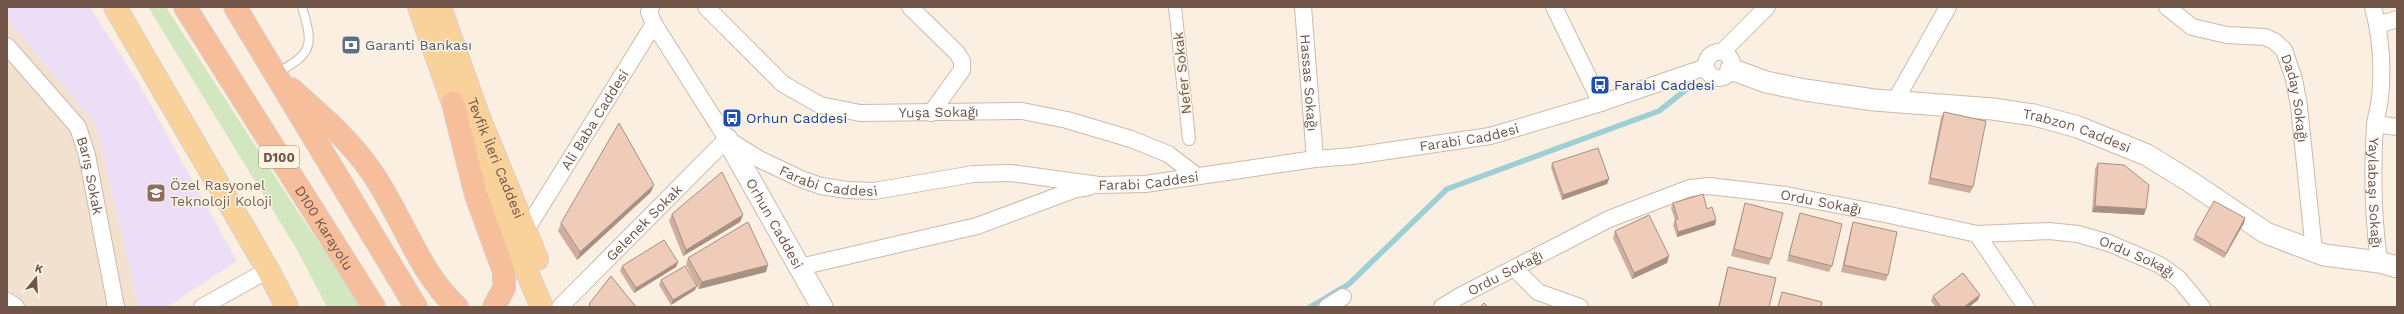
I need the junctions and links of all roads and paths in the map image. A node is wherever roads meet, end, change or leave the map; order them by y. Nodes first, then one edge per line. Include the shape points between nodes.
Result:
1 (116, 7) edge
2 (185, 7) edge
3 (235, 7) edge
4 (302, 7) edge
5 (419, 7) edge
6 (440, 7) edge
7 (706, 7) edge
8 (910, 7) edge
9 (1175, 7) edge
10 (1303, 7) edge
11 (1554, 7) edge
12 (1767, 7) edge
13 (1948, 7) edge
14 (2167, 7) edge
15 (2374, 7) edge
16 (650, 12) edge
17 (2397, 19) edge
18 (2378, 25) junction
19 (7, 46) edge
20 (1726, 60) junction
21 (1706, 67) junction
22 (275, 74) junction
23 (1895, 101) junction
24 (453, 103) junction
25 (1601, 103) junction
26 (931, 113) junction
27 (2375, 124) junction
28 (2397, 127) edge
29 (727, 139) junction
30 (1189, 139) dead end
31 (1315, 159) junction
32 (1197, 176) junction
33 (1098, 185) junction
34 (526, 230) junction
35 (1977, 234) junction
36 (2314, 251) junction
37 (2388, 265) edge
38 (800, 267) junction
39 (1514, 268) junction
40 (268, 270) junction
41 (1343, 297) dead end
42 (7, 301) edge
43 (16, 307) edge
44 (116, 307) edge
45 (202, 307) edge
46 (287, 307) edge
47 (374, 307) edge
48 (416, 307) edge
49 (457, 307) edge
50 (494, 307) edge
51 (542, 307) edge
52 (555, 307) edge
53 (560, 307) edge
54 (822, 307) edge
55 (1327, 307) edge
56 (1442, 307) edge
57 (1580, 307) edge
58 (2026, 307) edge
59 (2202, 307) edge

1 - 40 main road
2 - 47 highway, D100 Karayolu / D100
3 - 22 highway, D100
4 - 22 lane via 310,35 308,48 298,62
5 - 24 main road
6 - 34 main road, Tevfik İleri Caddesi via 478,115
7 - 26 street, Yuşa Sokağı via 783,84 820,105 860,113
8 - 26 street via 962,61 962,70
9 - 30 street, Nefer Sokak
10 - 31 street, Hassas Sokağı
11 - 25 street
12 - 20 street
13 - 23 street
14 - 36 street, Daday Sokağı via 2192,27 2227,34 2265,37 2284,50 2294,79 2299,106
15 - 18 street, Yaylabaşı Sokağı
16 - 29 street, Farabi Caddesi
16 - 34 street, Ali Baba Caddesi
17 - 18 street
18 - 27 street, Yaylabaşı Sokağı via 2381,70 2380,98
19 - 44 street, Barış Sokak via 78,127 87,156
20 - 21 street via 1710,56
20 - 21 street via 1726,75 1718,78 1710,74
20 - 23 street, Trabzon Caddesi via 1766,82 1805,90
21 - 25 street, Farabi Caddesi
22 - 48 highway, D100
22 - 49 highway via 343,136 372,172 421,259 446,297
23 - 36 street, Trabzon Caddesi via 2034,115 2085,129 2147,155 2266,233
24 - 50 highway via 476,195 504,272 504,288
24 - 51 main road
25 - 31 street, Farabi Caddesi via 1490,136
26 - 32 street, Yuşa Sokağı via 1022,111 1067,120 1131,139 1168,154
27 - 28 street, Yaylabaşı Sokağı
27 - 37 street, Yaylabaşı Sokağı via 2374,224
29 - 33 street, Farabi Caddesi via 801,180 847,190 874,191 973,174 1011,173
29 - 38 street, Orhun Caddesi
29 - 53 street, Gelenek Sokak
31 - 32 street, Farabi Caddesi
32 - 33 street, Farabi Caddesi via 1145,184
33 - 38 street via 1076,189 977,226
34 - 52 main road, Tevfik İleri Caddesi
35 - 39 street, Ordu Sokağı via 1786,195 1709,186 1690,188 1609,219
35 - 58 street
35 - 59 street, Ordu Sokağı via 2049,231 2078,234 2109,243 2160,265 2179,279
36 - 37 street, Trabzon Caddesi
38 - 54 street, Orhun Caddesi
39 - 56 street, Ordu Sokağı
39 - 57 street via 1538,292
40 - 45 street
40 - 46 main road
41 - 55 street
42 - 43 street

